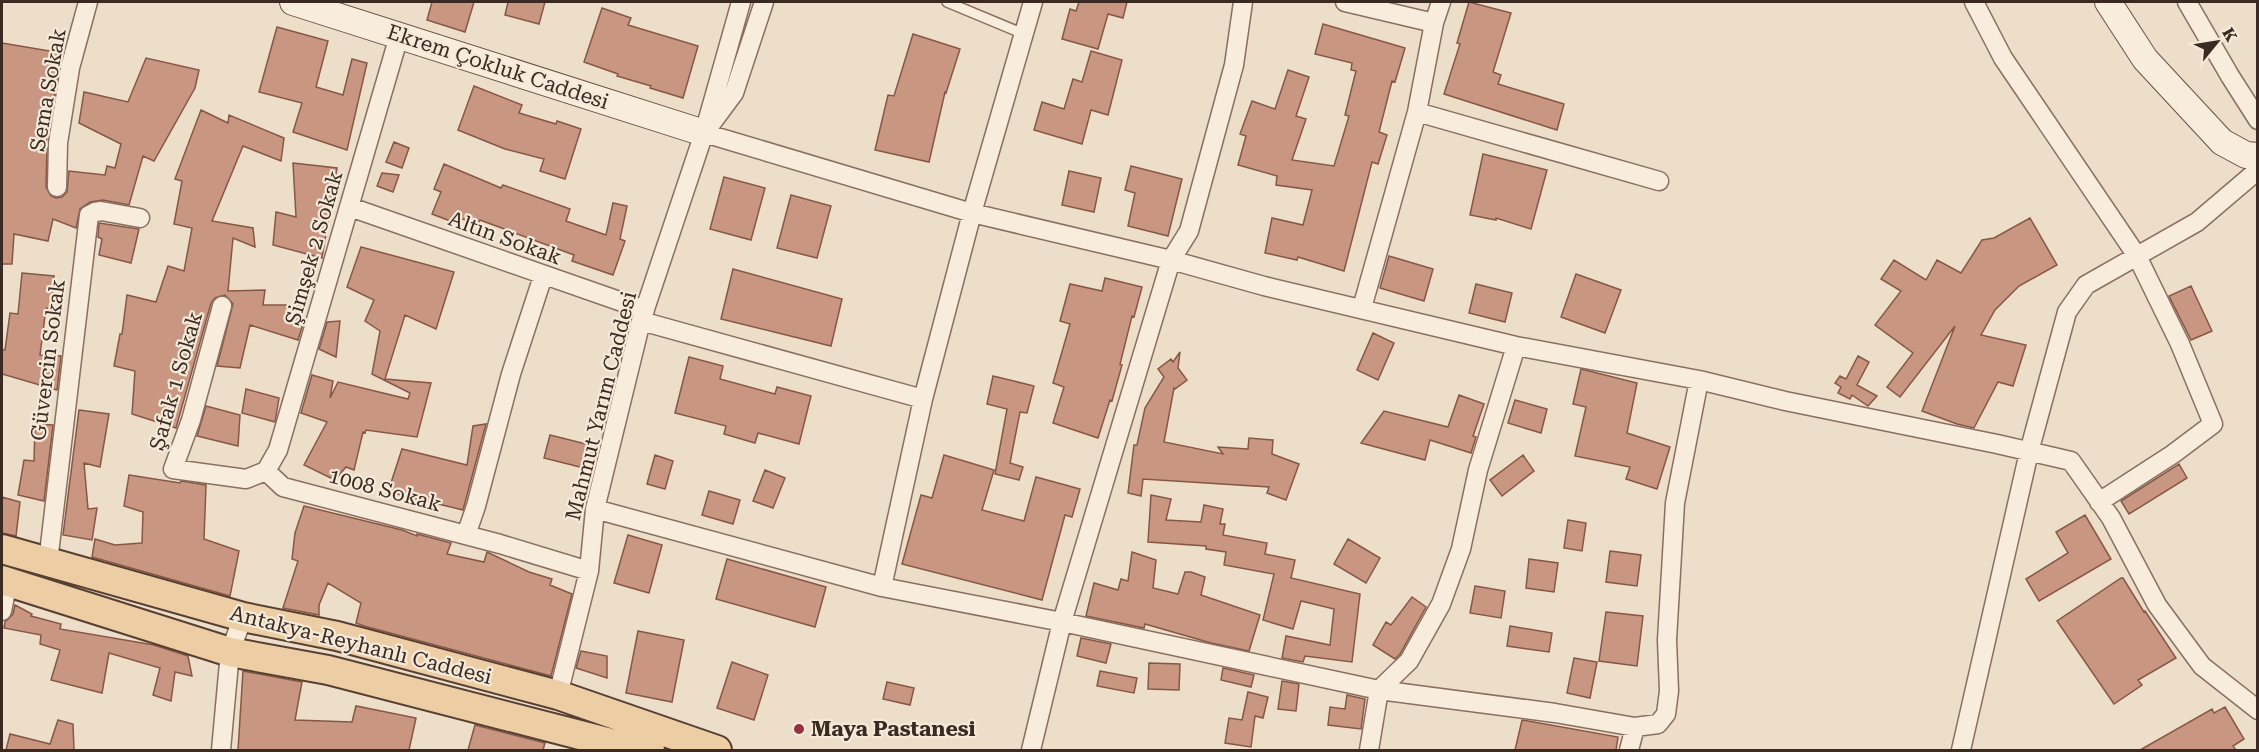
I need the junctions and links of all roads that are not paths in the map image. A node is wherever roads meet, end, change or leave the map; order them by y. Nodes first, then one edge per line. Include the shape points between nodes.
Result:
1 (88, 2) edge
2 (293, 2) edge
3 (741, 2) edge
4 (764, 2) edge
5 (947, 2) edge
6 (1033, 2) edge
7 (1243, 2) edge
8 (1344, 2) edge
9 (1441, 2) edge
10 (1974, 2) edge
11 (2109, 2) edge
12 (2187, 2) edge
13 (344, 9) edge
14 (1434, 23) junction
15 (1024, 34) junction
16 (399, 36) junction
17 (1417, 112) junction
18 (2258, 120) edge
19 (704, 133) junction
20 (2258, 156) edge
21 (2258, 170) edge
22 (1659, 181) dead end
23 (57, 187) dead end
24 (350, 207) junction
25 (972, 213) junction
26 (140, 218) dead end
27 (2137, 256) junction
28 (1171, 260) junction
29 (543, 276) junction
30 (222, 306) dead end
31 (1362, 308) junction
32 (643, 316) junction
33 (1516, 346) junction
34 (1699, 380) junction
35 (922, 399) junction
36 (2029, 452) junction
37 (267, 471) junction
38 (2100, 502) junction
39 (595, 509) junction
40 (466, 535) junction
41 (2, 549) edge
42 (48, 562) junction
43 (589, 571) junction
44 (4, 581) edge
45 (882, 586) junction
46 (2, 611) edge
47 (243, 617) junction
48 (1062, 622) junction
49 (230, 652) junction
50 (1379, 690) junction
51 (558, 695) junction
52 (2258, 710) edge
53 (1635, 727) junction
54 (614, 747) edge
55 (221, 750) edge
56 (650, 750) edge
57 (717, 750) edge
58 (1031, 750) edge
59 (1369, 750) edge
60 (1629, 750) edge
61 (1961, 750) edge

1 - 23 street, Sema Sokak via 70,68 58,143
2 - 13 street, Ekrem Çokluk Caddesi
3 - 19 street, Mahmut Yarım Caddesi
4 - 19 street, Mahmut Yarım Caddesi via 734,93
5 - 15 lane
6 - 15 street
7 - 28 street via 1234,65 1189,231
8 - 14 street
9 - 14 street
10 - 27 street via 2004,58
11 - 20 street via 2145,59 2222,142 2247,155
12 - 18 street
13 - 16 street, Ekrem Çokluk Caddesi
14 - 17 street
15 - 25 street
16 - 19 street, Ekrem Çokluk Caddesi
16 - 24 street, Şimşek 2 Sokak
17 - 22 street
17 - 31 street
19 - 25 street
19 - 32 street, Mahmut Yarım Caddesi
21 - 27 street via 2197,222
24 - 29 street, Altın Sokak
24 - 37 street, Şimşek 2 Sokak via 278,450
25 - 28 street
25 - 35 street
26 - 42 street, Güvercin Sokak via 101,212 89,215
27 - 36 street via 2086,285 2067,312
27 - 38 street via 2213,424
28 - 31 street
28 - 48 street
29 - 32 street, Altın Sokak
29 - 40 street
30 - 37 street, Şafak 1 Sokak via 191,420 173,469 246,479
31 - 33 street
32 - 35 street, Altın Sokak
32 - 39 street, Mahmut Yarım Caddesi
33 - 34 street
33 - 50 street via 1478,470 1461,549 1441,604 1409,661
34 - 36 street
34 - 53 street via 1675,503 1666,714 1658,724
35 - 45 street
36 - 38 street via 2072,461
36 - 61 street
37 - 40 street, 1008 Sokak via 283,487
38 - 52 street via 2157,605 2202,666
39 - 43 street, Mahmut Yarım Caddesi
39 - 45 street
40 - 43 street, 1008 Sokak
41 - 42 main road, Antakya-Reyhanlı Caddesi
42 - 47 main road, Antakya-Reyhanlı Caddesi
43 - 51 street, Mahmut Yarım Caddesi
44 - 46 street
44 - 49 main road, Antakya-Reyhanlı Caddesi
45 - 48 street
47 - 49 street
47 - 51 main road, Antakya-Reyhanlı Caddesi via 337,636
48 - 50 street
48 - 58 street
49 - 54 main road, Antakya-Reyhanlı Caddesi via 328,670
49 - 55 street
50 - 53 street
50 - 59 street
51 - 57 main road, Antakya-Reyhanlı Caddesi
53 - 60 street
54 - 56 main road, Antakya-Reyhanlı Caddesi

